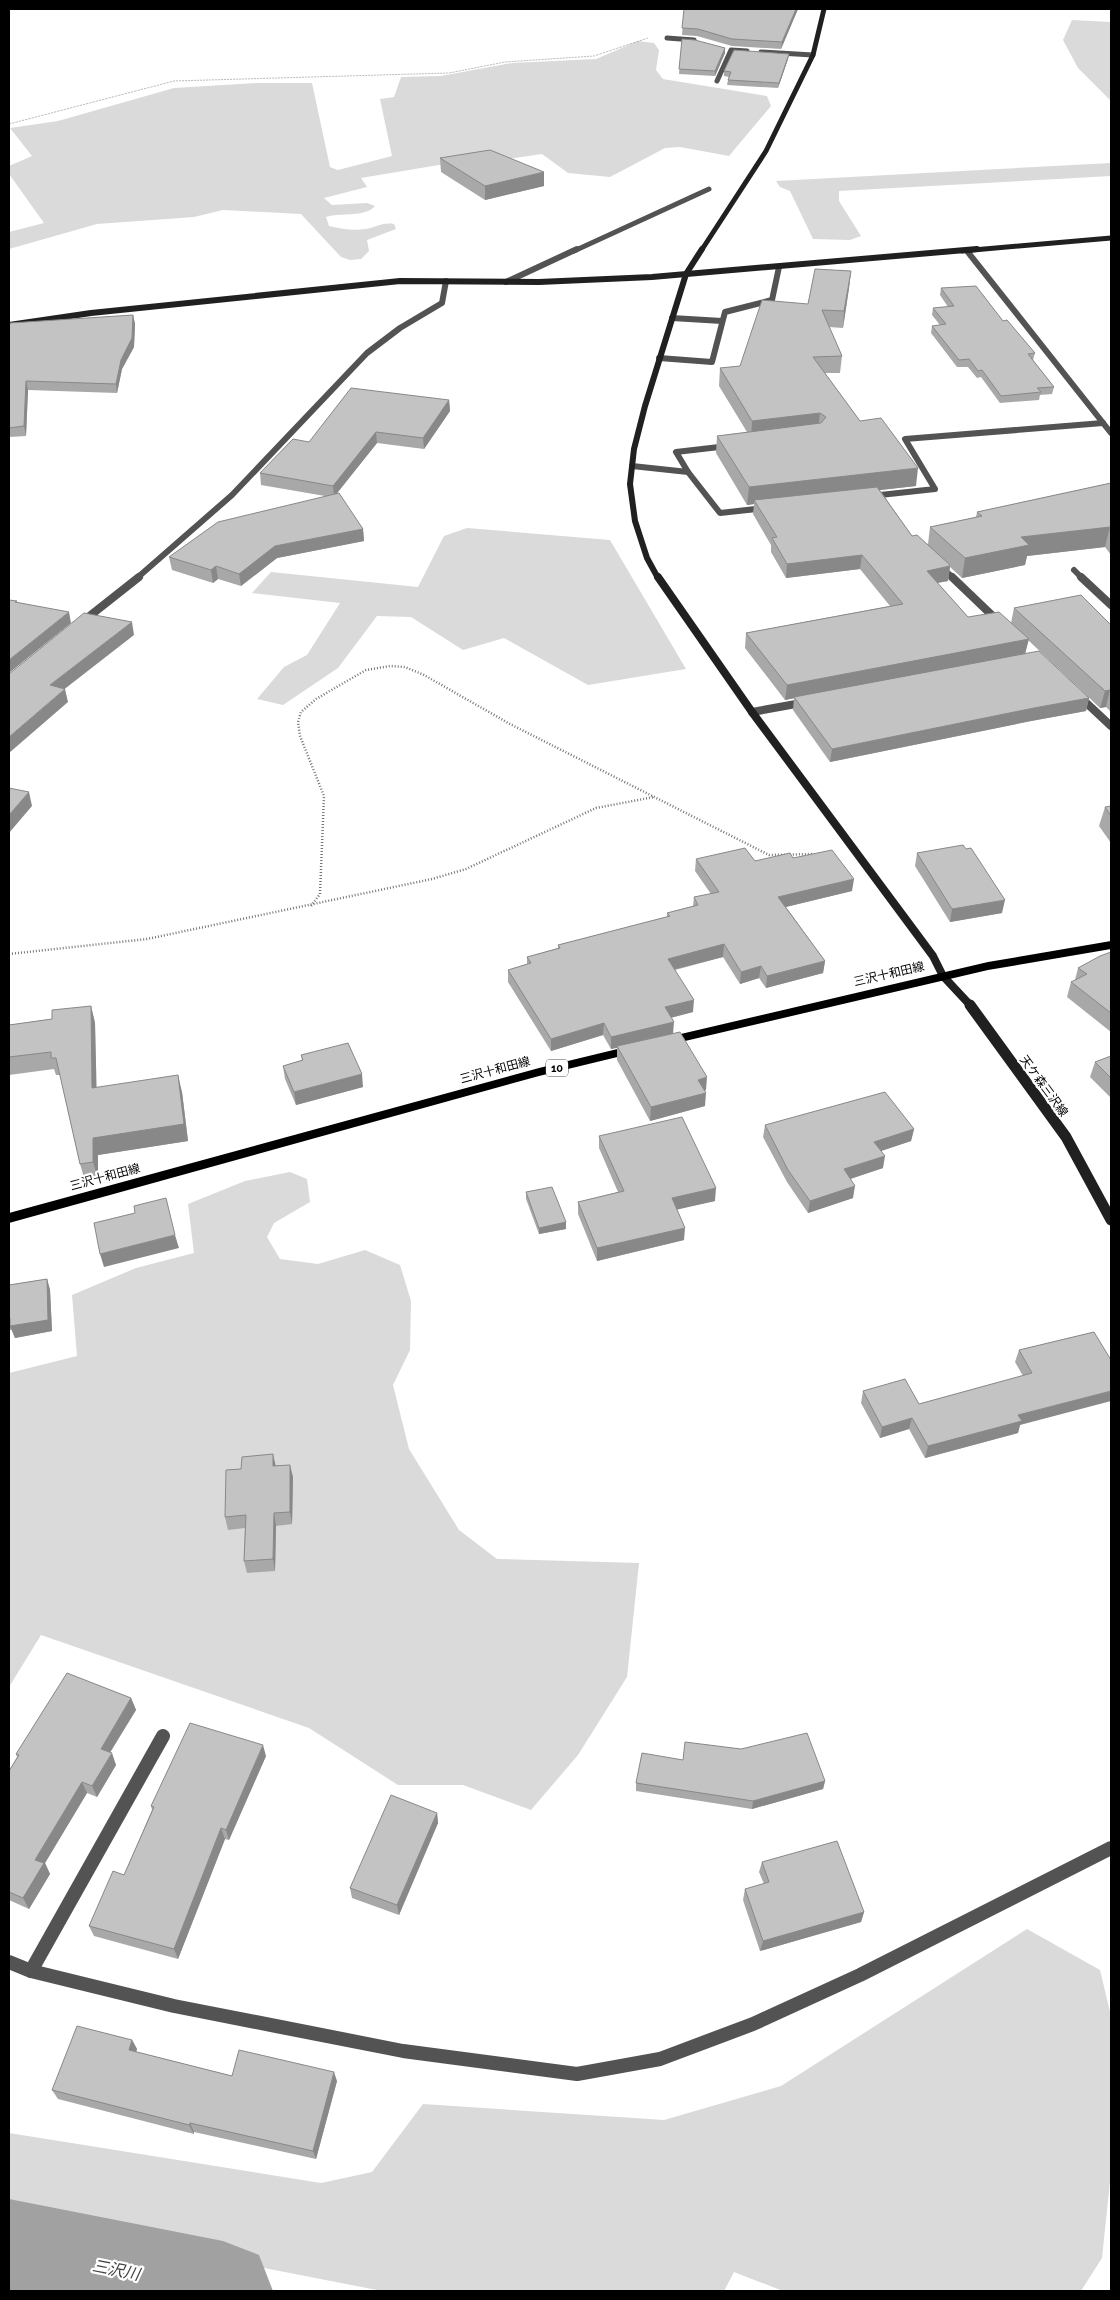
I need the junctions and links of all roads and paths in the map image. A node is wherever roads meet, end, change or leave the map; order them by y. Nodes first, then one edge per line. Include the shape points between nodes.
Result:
1 (824, 9) edge
2 (667, 38) joint
3 (696, 40) edge
4 (722, 48) edge
5 (731, 50) junction
6 (749, 51) edge
7 (759, 52) edge
8 (813, 55) junction
9 (717, 81) dead end
10 (9, 124) edge
11 (709, 189) dead end
12 (1111, 238) edge
13 (967, 251) junction
14 (779, 267) junction
15 (686, 274) junction
16 (446, 281) junction
17 (506, 282) junction
18 (672, 318) junction
19 (722, 321) junction
20 (9, 324) edge
21 (659, 358) junction
22 (1103, 423) junction
23 (1111, 433) edge
24 (733, 446) edge
25 (632, 466) junction
26 (688, 472) junction
27 (866, 497) edge
28 (768, 507) edge
29 (935, 562) edge
30 (1074, 570) dead end
31 (1111, 606) edge
32 (79, 624) edge
33 (1007, 630) edge
34 (1070, 689) edge
35 (820, 699) edge
36 (752, 712) junction
37 (1111, 726) edge
38 (655, 797) junction
39 (857, 853) junction
40 (312, 906) junction
41 (1111, 945) edge
42 (9, 954) edge
43 (943, 976) junction
44 (9, 1218) edge
45 (1111, 1220) edge
46 (163, 1736) dead end
47 (1111, 1848) edge
48 (9, 1962) edge
49 (31, 1971) junction

1 - 8 street, 天ケ森三沢線
2 - 3 street
2 - 10 path via 642,39 594,56 505,62 449,73 174,81
4 - 5 street
5 - 6 street
5 - 9 street
7 - 8 street
8 - 15 street, 天ケ森三沢線 via 766,150
11 - 17 street
12 - 13 street
13 - 14 street
13 - 22 street
14 - 15 street
14 - 19 street via 772,300 725,312
15 - 17 street
15 - 18 street, 天ケ森三沢線
16 - 17 street
16 - 20 street via 351,284
16 - 32 street via 442,303 367,353 232,495 141,575
18 - 19 street
18 - 21 street, 天ケ森三沢線
19 - 21 street via 712,362
21 - 25 street, 天ケ森三沢線 via 644,406
22 - 23 street
22 - 27 street via 905,439 935,489
24 - 26 street via 676,452
25 - 26 street
25 - 36 street, 天ケ森三沢線 via 630,484 635,521 647,558 666,591
26 - 28 street via 720,513
29 - 33 street
30 - 31 street
34 - 37 street
35 - 36 street
36 - 39 street, 天ケ森三沢線
38 - 39 path via 769,856
38 - 40 path via 596,808 466,869
38 - 40 path via 510,724 424,675 405,667 366,670 316,699 301,712 298,722 300,736 324,796 320,894
39 - 43 street, 天ケ森三沢線 via 933,956
40 - 42 path via 147,939
41 - 43 main road, 三沢十和田線 / 10
43 - 44 main road, 三沢十和田線 / 10 via 539,1072
43 - 45 street, 天ケ森三沢線 via 973,1008 1066,1137
46 - 49 street
47 - 49 street via 860,1975 753,2024 660,2059 577,2074 403,2052 174,2006
48 - 49 street

